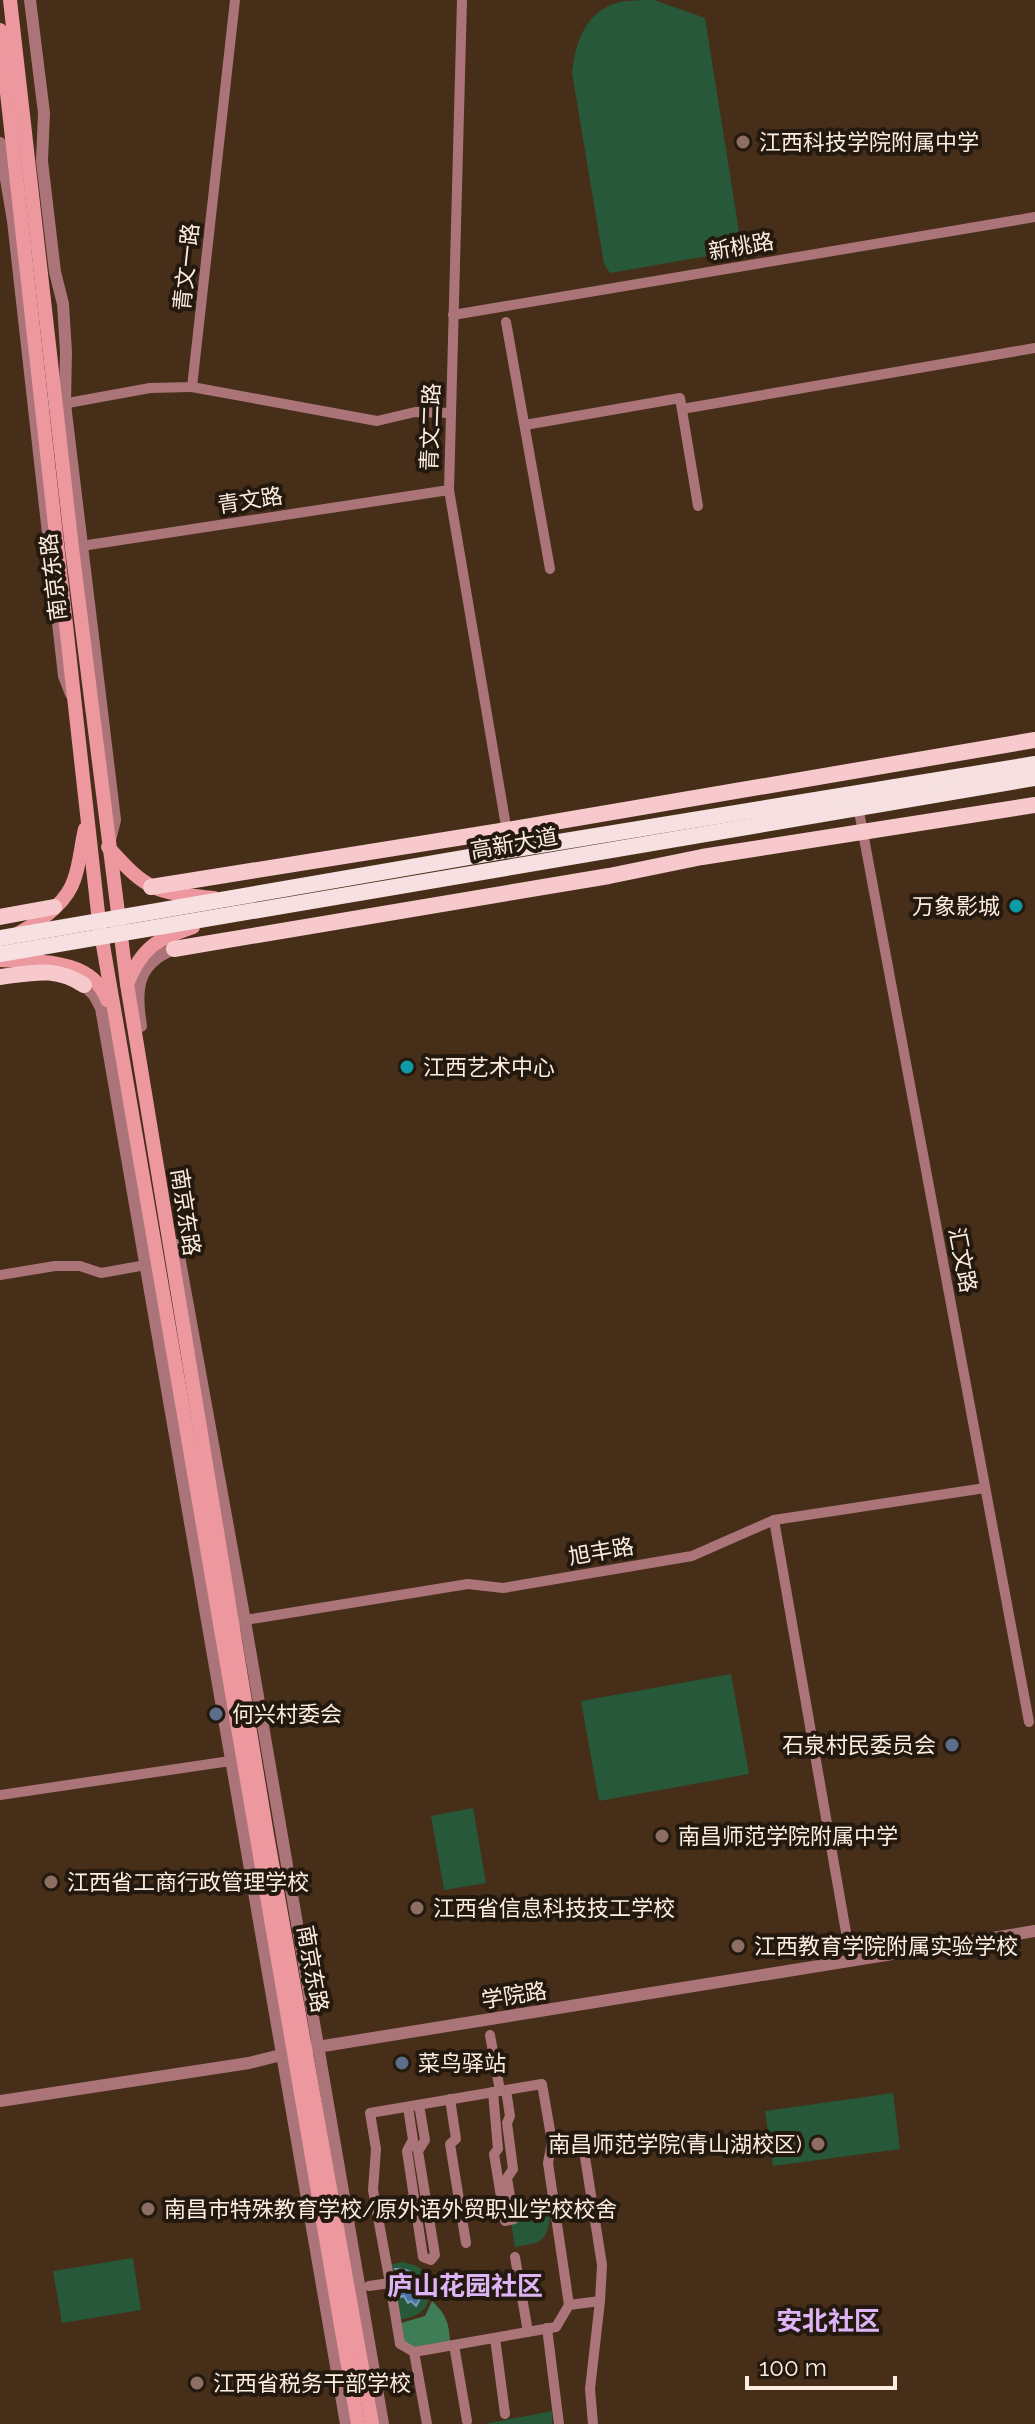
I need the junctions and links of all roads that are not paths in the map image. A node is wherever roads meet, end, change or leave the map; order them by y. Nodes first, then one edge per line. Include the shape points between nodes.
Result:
1 (10, 0) edge
2 (18, 0) edge
3 (30, 0) edge
4 (235, 0) edge
5 (462, 0) edge
6 (0, 30) edge
7 (14, 46) junction
8 (24, 132) junction
9 (0, 143) edge
10 (42, 161) junction
11 (16, 173) junction
12 (1035, 217) edge
13 (13, 221) junction
14 (453, 315) junction
15 (506, 322) dead end
16 (1035, 348) edge
17 (192, 387) junction
18 (54, 405) junction
19 (682, 409) junction
20 (451, 413) junction
21 (525, 425) junction
22 (449, 490) junction
23 (698, 506) dead end
24 (70, 548) junction
25 (550, 569) dead end
26 (74, 700) junction
27 (1035, 740) edge
28 (1035, 764) edge
29 (1035, 778) edge
30 (1035, 805) edge
31 (858, 806) junction
32 (87, 820) junction
33 (507, 830) junction
34 (864, 833) junction
35 (108, 847) junction
36 (510, 850) junction
37 (151, 887) junction
38 (54, 907) junction
39 (223, 907) junction
40 (0, 917) edge
41 (119, 926) junction
42 (100, 929) junction
43 (7, 937) edge
44 (174, 949) joint
45 (0, 957) edge
46 (0, 977) edge
47 (127, 984) junction
48 (84, 985) joint
49 (117, 1028) junction
50 (123, 1063) junction
51 (120, 1115) junction
52 (146, 1265) junction
53 (0, 1275) edge
54 (985, 1488) junction
55 (774, 1520) junction
56 (232, 1623) junction
57 (1029, 1722) dead end
58 (237, 1760) junction
59 (0, 1795) edge
60 (1035, 1931) edge
61 (851, 1961) junction
62 (490, 2035) dead end
63 (300, 2051) junction
64 (500, 2091) junction
65 (450, 2099) junction
66 (0, 2101) edge
67 (414, 2106) junction
68 (551, 2136) junction
69 (466, 2243) dead end
70 (515, 2257) dead end
71 (390, 2283) junction
72 (369, 2286) dead end
73 (600, 2301) junction
74 (569, 2305) junction
75 (547, 2328) junction
76 (528, 2332) junction
77 (495, 2338) junction
78 (454, 2345) junction
79 (414, 2352) junction
80 (505, 2414) dead end
81 (467, 2421) dead end
82 (346, 2424) edge
83 (358, 2424) edge
84 (372, 2424) edge
85 (383, 2424) edge
86 (427, 2424) edge
87 (559, 2424) edge
88 (593, 2424) edge

1 - 7 main road, 南京东路
2 - 7 main road
3 - 10 street via 44,113
4 - 17 street, 青文一路
5 - 14 street, 青文二路
6 - 11 main road, 南京东路
7 - 8 main road, 南京东路
8 - 10 street
8 - 18 main road, 南京东路
9 - 13 street
10 - 18 street via 66,352
11 - 13 street
11 - 18 main road, 南京东路
12 - 14 street, 新桃路
13 - 26 street via 64,676
14 - 20 street, 青文二路
15 - 21 street
16 - 19 street
17 - 18 street via 150,388
17 - 20 street via 377,421 415,412
18 - 24 main road, 南京东路
18 - 24 street
19 - 21 street via 680,398
19 - 23 street
20 - 22 street, 青文二路
21 - 25 street
22 - 24 street, 青文路
22 - 33 street, 青文二路
24 - 26 main road, 南京东路
24 - 35 main road, 南京东路
26 - 32 main road, 南京东路
27 - 33 main road
28 - 36 highway, 高新大道
29 - 31 highway, 高新大道
30 - 34 main road
31 - 34 street, 汇文路
31 - 39 highway, 高新大道
32 - 38 main road via 74,882
32 - 42 main road, 南京东路
33 - 36 street, 青文二路
33 - 37 main road
34 - 44 main road
34 - 54 street, 汇文路
35 - 37 main road via 135,878
35 - 41 main road, 南京东路
36 - 39 highway, 高新大道
37 - 39 main road
38 - 40 main road
38 - 43 main road via 39,922
39 - 41 highway, 高新大道
39 - 47 main road via 161,938 135,966
41 - 42 highway, 高新大道
41 - 47 main road, 南京东路
42 - 43 highway, 高新大道
42 - 45 highway, 高新大道
42 - 49 main road, 南京东路
44 - 56 street via 157,955 147,968 137,998
45 - 49 main road via 68,964 85,973 104,990
46 - 48 main road via 54,972
47 - 56 main road, 南京东路
48 - 51 street via 101,1008
49 - 50 main road, 南京东路
50 - 51 street
50 - 56 main road, 南京东路
51 - 52 street
52 - 53 street via 101,1273 55,1266
52 - 58 street
54 - 55 street, 旭丰路
54 - 57 street, 汇文路
55 - 56 street, 旭丰路 via 692,1556 503,1588 468,1584
55 - 61 street
56 - 58 main road, 南京东路
56 - 63 main road, 南京东路
58 - 59 street
58 - 63 main road, 南京东路
60 - 61 street, 学院路
61 - 63 street, 学院路
62 - 64 street
63 - 66 street, 学院路
63 - 82 street
63 - 83 main road, 南京东路
63 - 84 main road, 南京东路
63 - 85 street
64 - 64 street via 494,2154 505,2221 514,2219 507,2178 513,2169 510,2116
64 - 65 street
64 - 68 street via 542,2084
65 - 67 street
65 - 69 street via 456,2139 450,2144
67 - 67 street via 413,2140 407,2151 423,2257 431,2260 435,2255 418,2151 425,2140
67 - 71 street via 370,2113 376,2149 373,2190
68 - 73 street via 582,2138 602,2265
68 - 74 street via 548,2163
70 - 76 street
71 - 72 street
71 - 79 street via 400,2344
73 - 74 street
73 - 88 street via 590,2389
74 - 75 street via 556,2327
75 - 76 street
75 - 87 street
76 - 77 street
77 - 78 street
77 - 80 street
78 - 79 street
78 - 81 street
79 - 86 street

